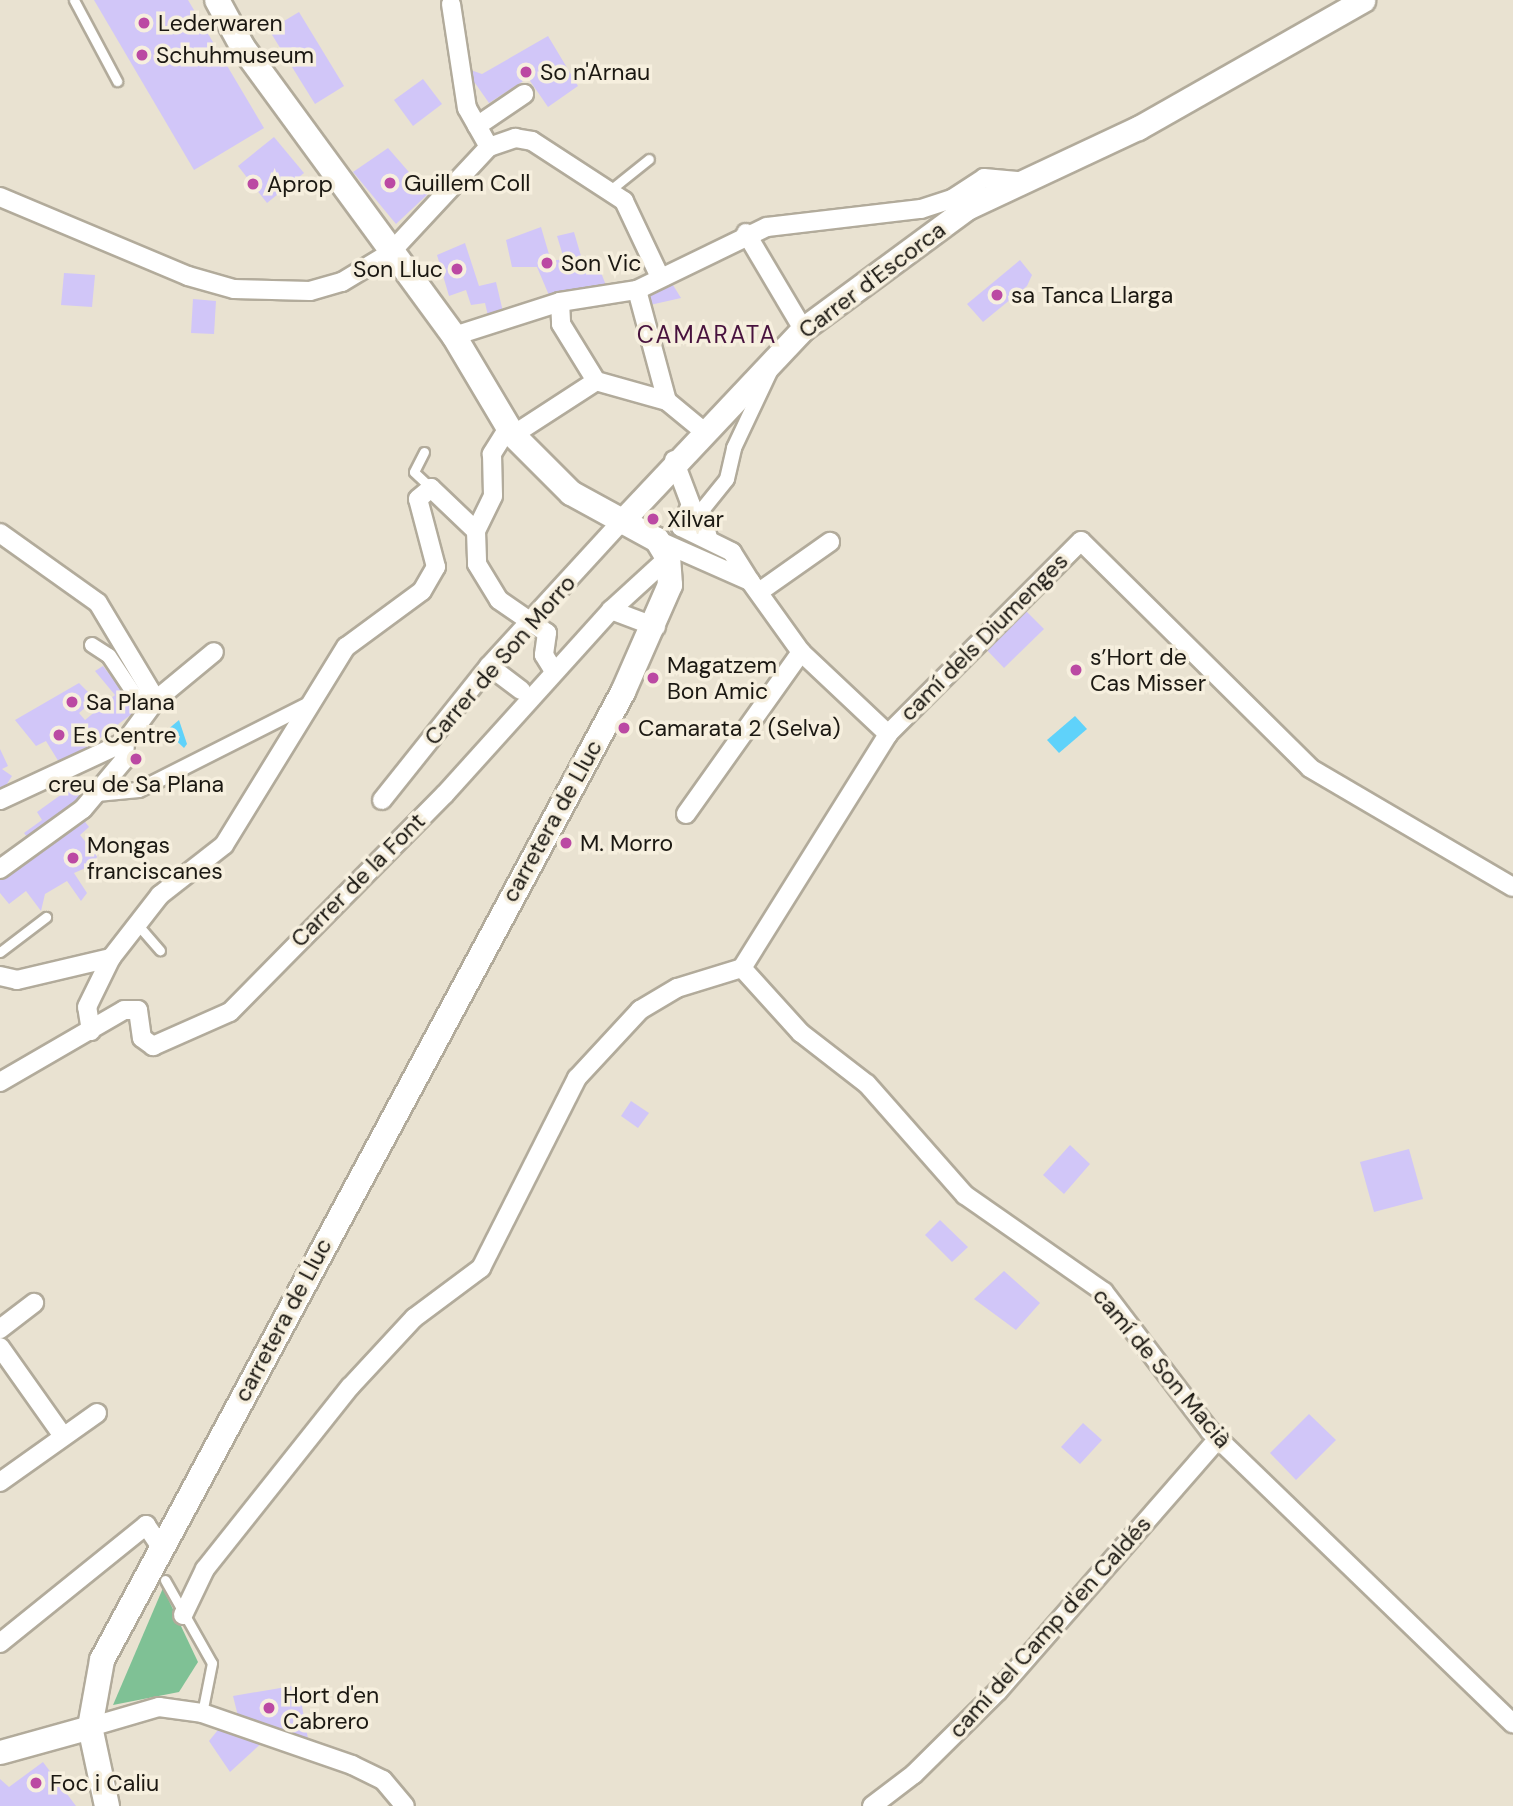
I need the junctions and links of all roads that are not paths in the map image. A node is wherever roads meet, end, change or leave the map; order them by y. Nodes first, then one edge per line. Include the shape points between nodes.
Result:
1 (74, 0) edge
2 (217, 0) edge
3 (1363, 0) edge
4 (451, 4) dead end
5 (117, 81) dead end
6 (524, 94) dead end
7 (477, 126) junction
8 (489, 147) junction
9 (649, 159) dead end
10 (1017, 181) junction
11 (609, 191) junction
12 (0, 197) edge
13 (746, 233) junction
14 (390, 253) junction
15 (660, 277) junction
16 (637, 290) junction
17 (560, 302) junction
18 (803, 329) junction
19 (454, 336) junction
20 (784, 348) junction
21 (596, 381) junction
22 (667, 401) junction
23 (702, 430) junction
24 (510, 432) junction
25 (424, 452) dead end
26 (674, 460) junction
27 (431, 488) junction
28 (621, 522) junction
29 (476, 531) junction
30 (0, 533) edge
31 (711, 542) junction
32 (830, 542) dead end
33 (663, 549) junction
34 (755, 587) junction
35 (611, 610) junction
36 (529, 622) junction
37 (656, 627) junction
38 (92, 645) dead end
39 (214, 652) dead end
40 (801, 652) junction
41 (489, 666) junction
42 (554, 671) junction
43 (521, 690) dead end
44 (312, 702) junction
45 (151, 707) junction
46 (888, 734) junction
47 (125, 742) junction
48 (97, 794) junction
49 (0, 800) edge
50 (382, 800) dead end
51 (687, 814) dead end
52 (0, 869) edge
53 (1513, 887) edge
54 (47, 916) dead end
55 (137, 924) junction
56 (160, 950) dead end
57 (0, 951) edge
58 (111, 958) junction
59 (742, 968) junction
60 (0, 976) edge
61 (91, 1031) junction
62 (0, 1082) edge
63 (34, 1303) dead end
64 (0, 1329) edge
65 (0, 1347) edge
66 (97, 1413) dead end
67 (63, 1436) junction
68 (1218, 1439) junction
69 (0, 1482) edge
70 (161, 1547) junction
71 (166, 1580) dead end
72 (183, 1615) junction
73 (0, 1643) edge
74 (202, 1713) junction
75 (1513, 1724) edge
76 (90, 1727) junction
77 (0, 1752) edge
78 (107, 1806) edge
79 (404, 1806) edge
80 (872, 1806) edge

1 - 5 lane
2 - 14 main road via 242,46
3 - 10 street, Carrer d'Escorca via 1138,128
4 - 7 street via 467,108
6 - 7 street
7 - 8 street
8 - 11 street via 515,138 532,141
8 - 14 street
9 - 11 lane
10 - 13 street via 984,178 952,199 921,209 852,212
10 - 18 street, Carrer d'Escorca via 967,208
11 - 15 street via 624,201
12 - 14 street via 120,253 234,289 310,291 342,282
13 - 15 street
13 - 18 street
14 - 19 main road
15 - 16 street
16 - 17 street
16 - 22 street
17 - 19 street
17 - 21 street via 562,324
18 - 20 street, Carrer d'Escorca
19 - 24 main road
20 - 23 street, Carrer d'Escorca
20 - 31 street via 734,448 727,478 703,509
21 - 22 street
21 - 24 street
22 - 23 street
23 - 26 street, Carrer d'Escorca
24 - 28 main road via 558,484
24 - 29 street via 492,454 493,496
25 - 27 lane via 414,472
26 - 28 street, Carrer d'Escorca
26 - 31 street via 691,505 681,527
27 - 29 street
27 - 44 street via 418,499 419,522 436,567 422,591 346,647
28 - 33 main road
28 - 36 street, Carrer de Son Morro
29 - 36 street via 477,564 499,600
30 - 45 street via 98,603
31 - 34 street via 732,552
32 - 34 street
33 - 34 street
33 - 35 street, Carrer de la Font
33 - 37 main road, carretera de Lluc via 670,584
34 - 40 street
35 - 37 street
35 - 42 street, Carrer de la Font
36 - 41 street, Carrer de Son Morro
36 - 42 street via 547,633 544,656
37 - 70 main road, carretera de Lluc
38 - 45 street via 109,656
39 - 45 street
40 - 46 street
40 - 51 street
41 - 43 street
41 - 50 street, Carrer de Son Morro
42 - 61 street, Carrer de la Font via 444,794 230,1012 153,1046 142,1038 138,1010 124,1010
44 - 48 street via 139,790
44 - 55 street via 224,845 160,895
45 - 47 street
46 - 53 street, camí dels Diumenges via 1081,541 1310,768
46 - 59 street, camí dels Diumenges
47 - 48 street via 124,760
47 - 49 street
48 - 52 street
54 - 57 lane
55 - 56 lane
55 - 58 street
58 - 60 street via 17,980
58 - 61 street via 87,1007
59 - 68 street, camí de Son Macià via 801,1033 867,1084 965,1195 1104,1292
59 - 72 street via 677,988 640,1010 577,1077 481,1268 414,1318 351,1387 205,1569
61 - 62 street
63 - 64 street
65 - 67 street
66 - 67 street
67 - 69 street
68 - 75 street, camí de Son Macià
68 - 80 street, camí del Camp d'en Caldés via 998,1691 915,1774
70 - 73 street via 146,1525
70 - 76 main road, carretera de Lluc via 102,1660
71 - 72 lane
72 - 74 lane via 212,1663
74 - 76 street via 159,1707
74 - 79 street via 352,1765 383,1780
76 - 77 street
76 - 78 main road

